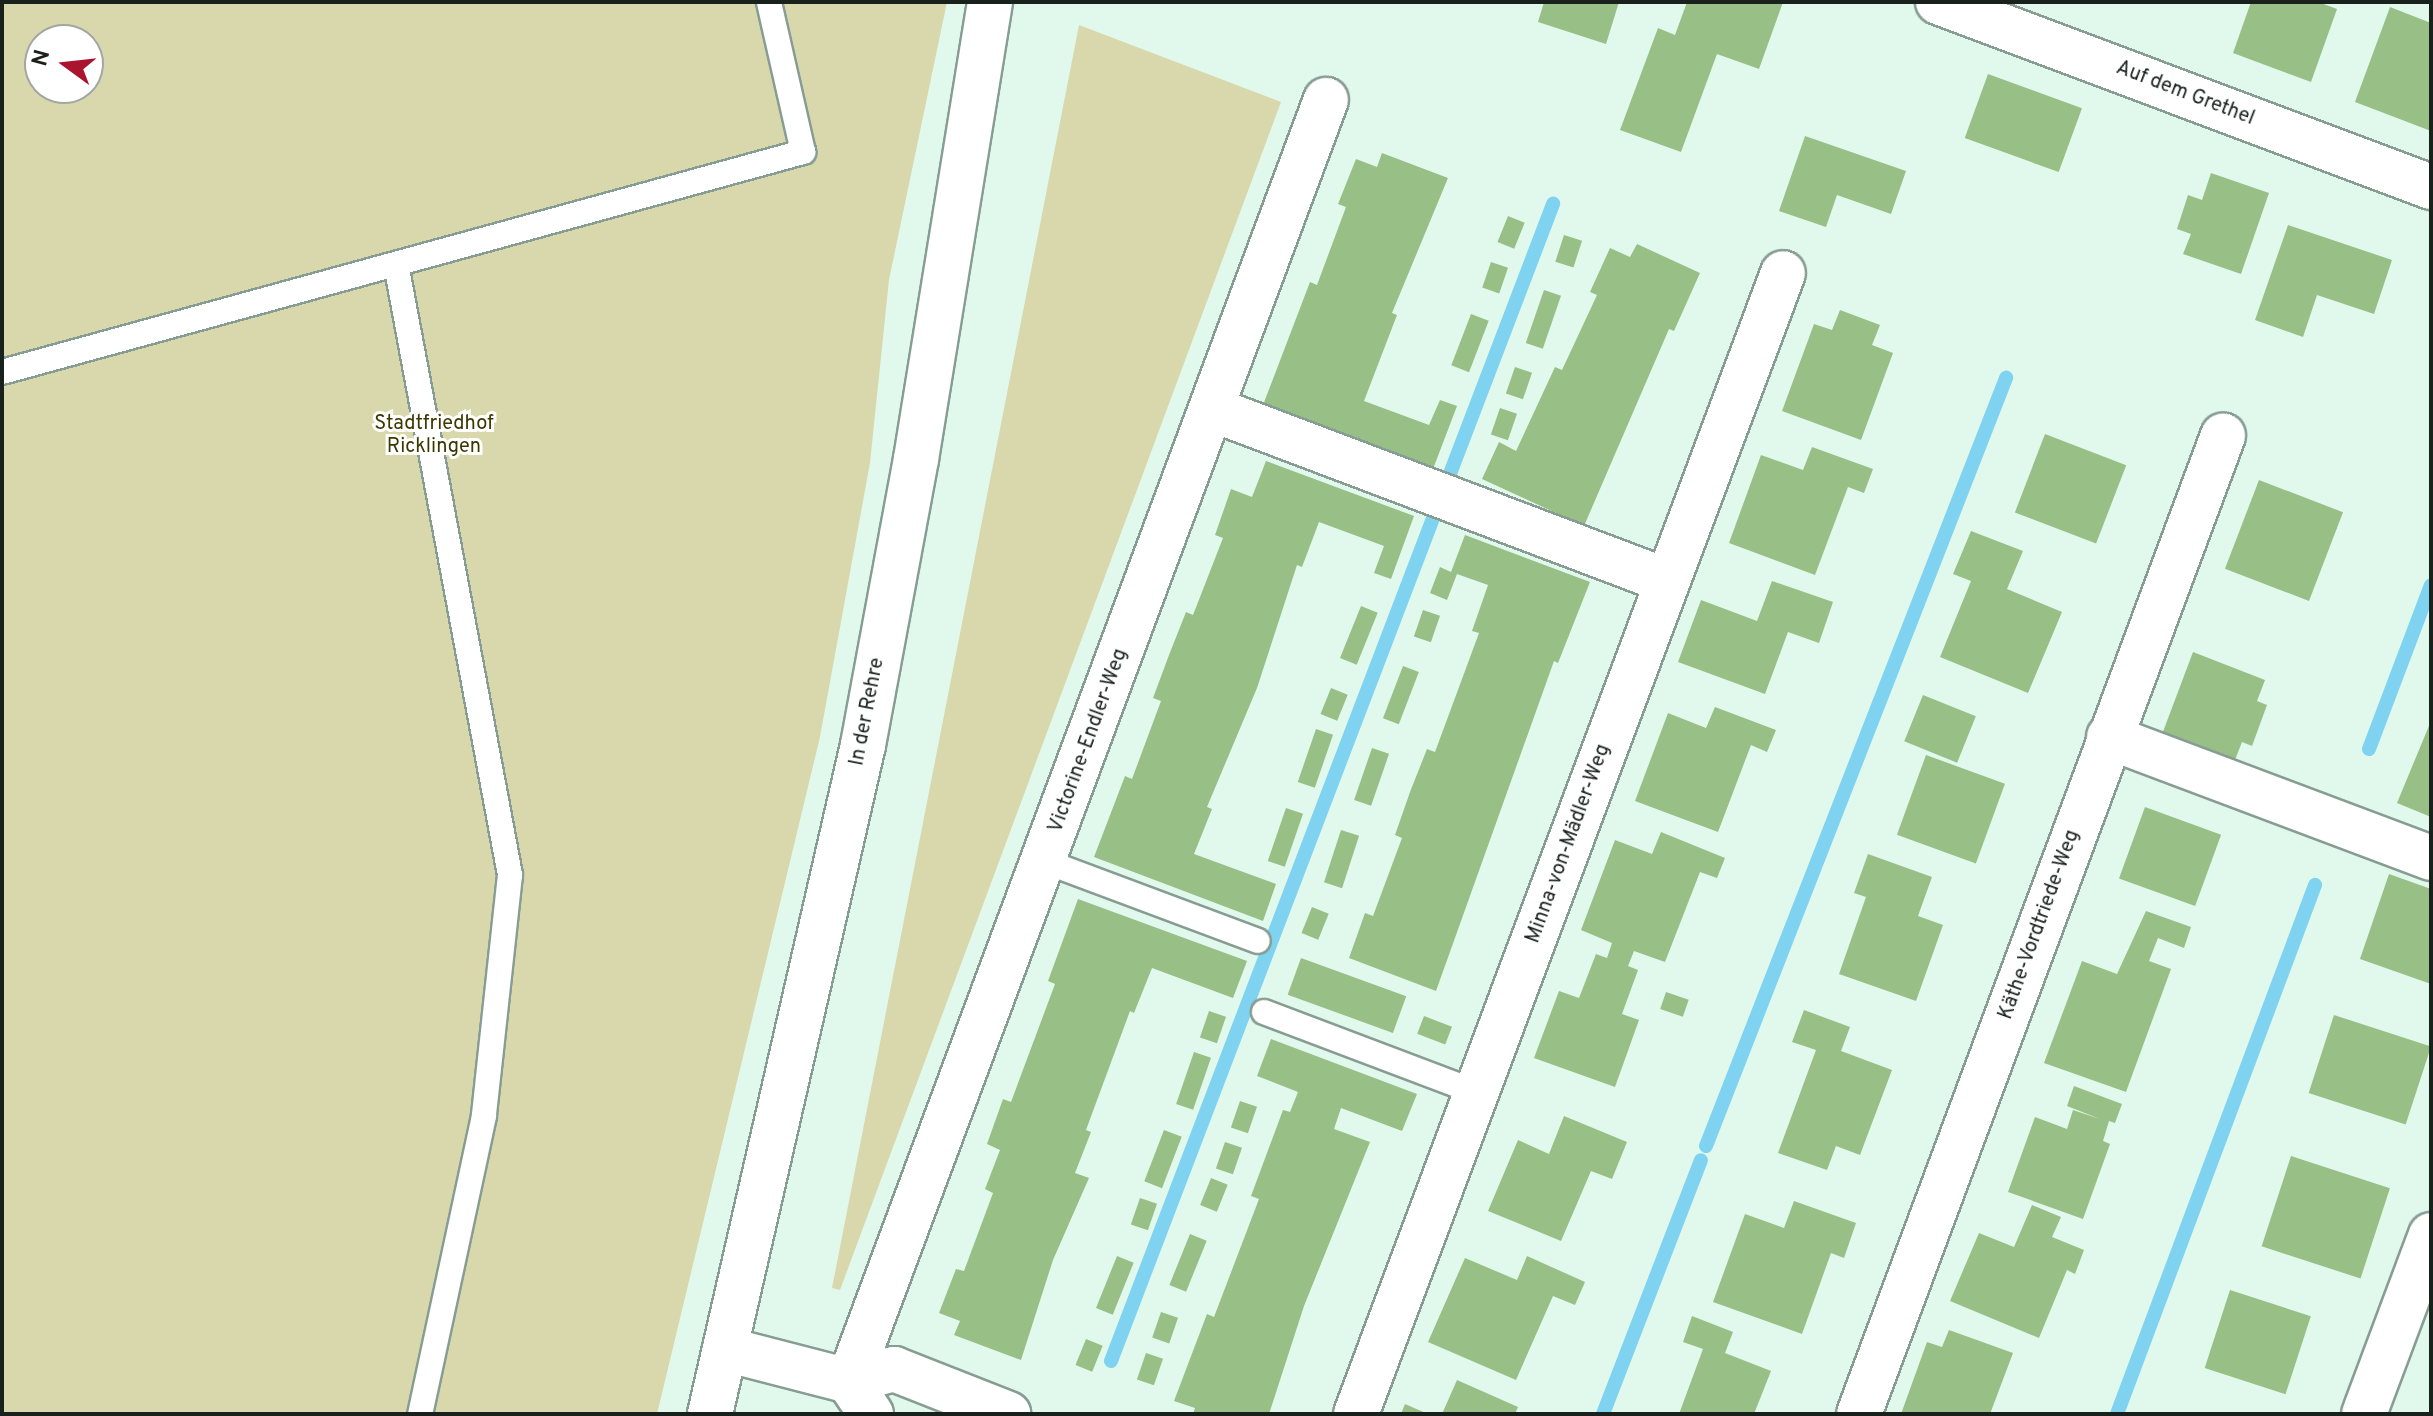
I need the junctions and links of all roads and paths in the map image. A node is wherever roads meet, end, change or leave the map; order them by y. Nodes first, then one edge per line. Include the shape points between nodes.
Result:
1 (769, 2) edge
2 (990, 2) edge
3 (1938, 2) edge
4 (1326, 100) dead end
5 (2431, 187) edge
6 (396, 264) junction
7 (1783, 273) dead end
8 (2, 372) edge
9 (1212, 409) junction
10 (2223, 436) dead end
11 (1666, 581) junction
12 (2109, 737) junction
13 (2431, 858) edge
14 (1044, 861) junction
15 (1258, 941) dead end
16 (1264, 1012) dead end
17 (1478, 1093) junction
18 (2431, 1235) edge
19 (725, 1349) junction
20 (860, 1398) edge
21 (420, 1414) edge
22 (710, 1414) edge
23 (1008, 1414) edge
24 (1356, 1414) edge
25 (1859, 1414) edge
26 (2364, 1414) edge

1 - 6 lane via 803,152
2 - 19 street, In der Rehre via 916,459 863,745
3 - 5 street, Auf dem Grethel
4 - 9 street, Victorine-Endler-Weg
6 - 8 lane
6 - 21 lane via 510,875 484,1116
7 - 11 street, Minna-von-Mädler-Weg
9 - 11 street
9 - 14 street, Victorine-Endler-Weg
10 - 12 street, Käthe-Vordtriede-Weg
11 - 17 street, Minna-von-Mädler-Weg
12 - 13 street
12 - 25 street, Käthe-Vordtriede-Weg
14 - 15 lane
14 - 20 street, Victorine-Endler-Weg
16 - 17 lane
17 - 24 street, Minna-von-Mädler-Weg
18 - 26 street
19 - 20 street
19 - 22 street, In der Rehre
20 - 23 street via 894,1369

